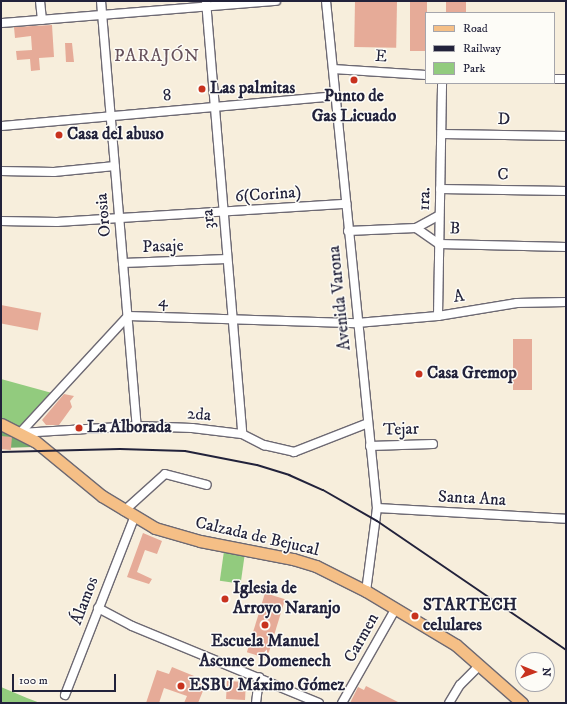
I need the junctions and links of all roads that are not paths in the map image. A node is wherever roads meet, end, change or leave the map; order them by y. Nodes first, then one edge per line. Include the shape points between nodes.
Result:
1 (40, 1) edge
2 (101, 1) edge
3 (276, 1) edge
4 (326, 1) edge
5 (207, 4) edge
6 (102, 15) junction
7 (42, 20) junction
8 (1, 23) edge
9 (333, 69) junction
10 (425, 75) edge
11 (555, 79) edge
12 (566, 79) edge
13 (442, 84) edge
14 (336, 96) junction
15 (215, 107) junction
16 (111, 116) junction
17 (1, 126) edge
18 (442, 134) junction
19 (566, 136) edge
20 (115, 166) junction
21 (1, 171) edge
22 (440, 189) junction
23 (566, 191) edge
24 (346, 204) junction
25 (224, 213) junction
26 (439, 215) junction
27 (119, 218) junction
28 (1, 221) edge
29 (416, 228) junction
30 (348, 231) junction
31 (439, 244) junction
32 (566, 247) edge
33 (227, 259) junction
34 (123, 264) junction
35 (566, 302) edge
36 (128, 316) junction
37 (438, 316) junction
38 (232, 319) junction
39 (357, 323) junction
40 (368, 423) junction
41 (1, 424) edge
42 (137, 426) junction
43 (20, 433) junction
44 (242, 434) junction
45 (433, 444) dead end
46 (370, 446) junction
47 (207, 485) dead end
48 (377, 508) junction
49 (124, 511) junction
50 (134, 518) junction
51 (566, 519) edge
52 (366, 591) junction
53 (98, 608) junction
54 (396, 608) junction
55 (480, 665) junction
56 (258, 677) junction
57 (65, 695) dead end
58 (256, 703) edge
59 (319, 703) edge
60 (342, 703) edge
61 (449, 703) edge
62 (522, 703) edge

1 - 7 street
2 - 6 street, Orosia
3 - 5 street
4 - 9 street, Avenida Varona
5 - 6 street
5 - 15 street, 3ra
6 - 7 street
6 - 16 street, Orosia
7 - 8 street
9 - 10 street, E
9 - 14 street, Avenida Varona
11 - 12 street
13 - 18 street, 1ra.
14 - 15 street, 8
14 - 24 street, Avenida Varona
15 - 16 street, 8
15 - 25 street, 3ra
16 - 17 street, 8
16 - 20 street, Orosia
18 - 19 street, D
18 - 22 street, 1ra.
20 - 21 street via 54,172
20 - 27 street, Orosia
22 - 23 street, C
22 - 26 street, 1ra.
24 - 25 street, 6(Corina)
24 - 30 street, Avenida Varona
25 - 27 street, 6(Corina)
25 - 33 street, 3ra
26 - 29 street
26 - 31 street, 1ra.
27 - 28 street, 6(Corina) via 58,222
27 - 34 street, Orosia
29 - 30 street
29 - 31 street, B
30 - 39 street, Avenida Varona
31 - 32 street, B
31 - 37 street, 1ra.
33 - 34 street, Pasaje
33 - 38 street, 3ra
34 - 36 street, Orosia
35 - 37 street, A via 517,303
36 - 38 street, 4
36 - 42 street, Orosia
36 - 43 street
37 - 39 street, A
38 - 39 street, 4
38 - 44 street, 3ra
39 - 40 street, Avenida Varona
40 - 44 street, 2da via 294,452 264,445
40 - 46 street, Avenida Varona
41 - 43 main road, Calzada de Bejucal
42 - 43 street, 2da
42 - 44 street, 2da via 192,428
43 - 49 main road, Calzada de Bejucal via 35,441
45 - 46 street, Tejar
46 - 48 street, Avenida Varona
47 - 49 street via 165,474
48 - 51 street, Santa Ana
48 - 52 street, Avenida Varona
49 - 50 main road, Calzada de Bejucal
50 - 52 main road, Calzada de Bejucal via 172,534 316,566
50 - 53 street, Álamos
52 - 54 main road, Calzada de Bejucal
53 - 56 street via 132,626
53 - 57 street, Álamos
54 - 55 main road, Calzada de Bejucal via 456,645
54 - 60 street, Carmen
55 - 61 street via 460,685
55 - 62 main road, Calzada de Bejucal
56 - 58 street
56 - 59 street

